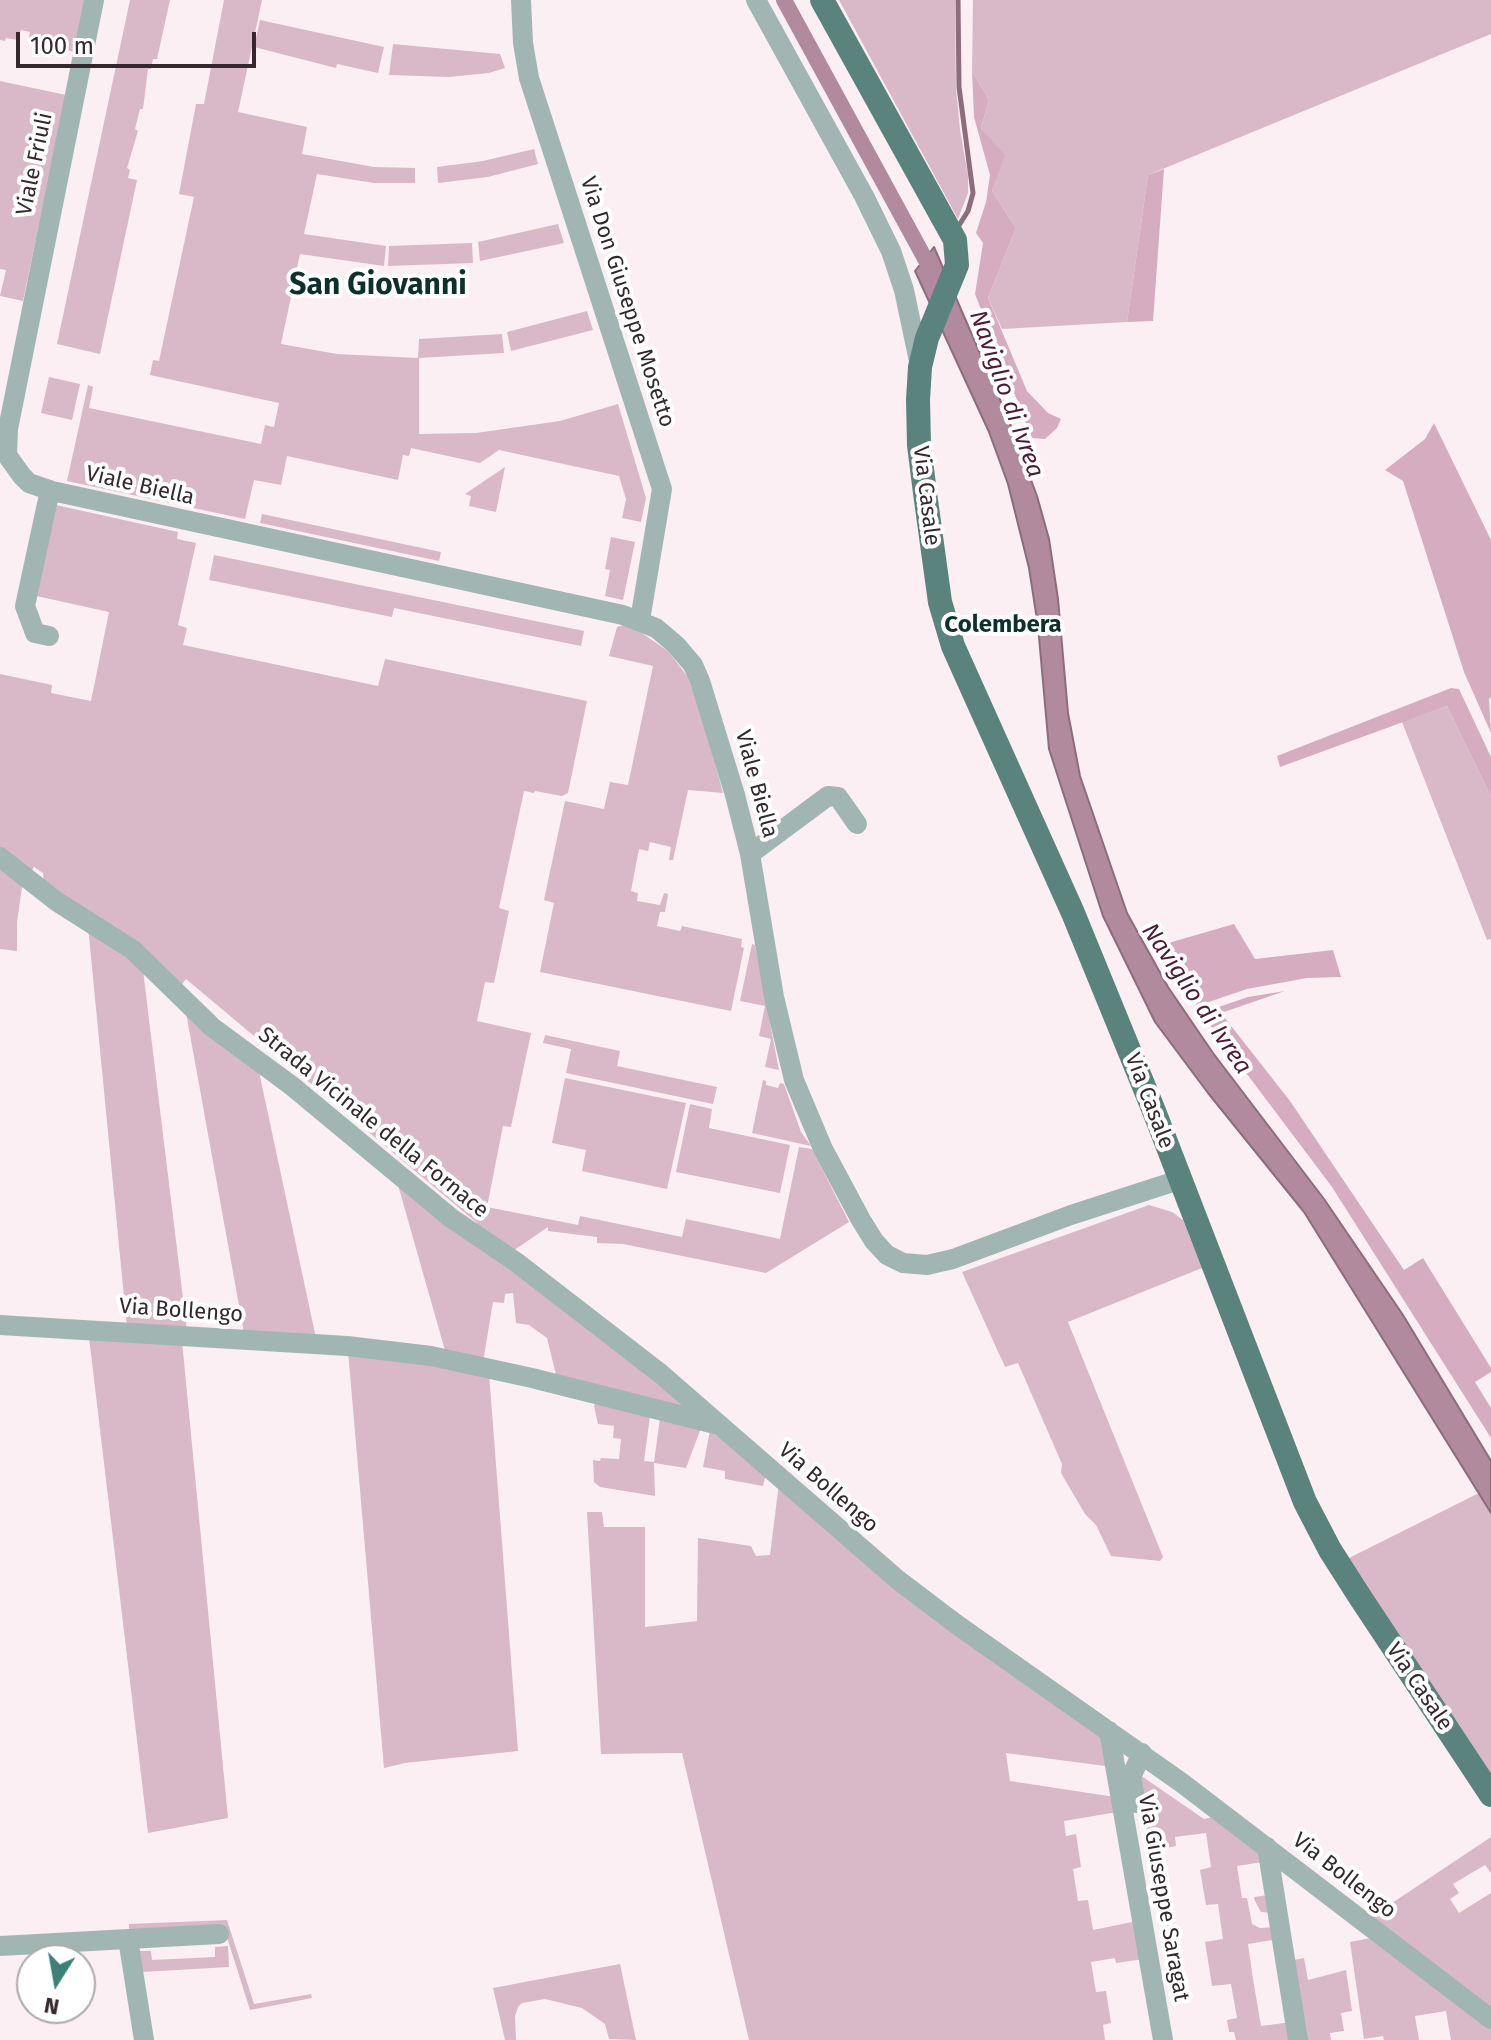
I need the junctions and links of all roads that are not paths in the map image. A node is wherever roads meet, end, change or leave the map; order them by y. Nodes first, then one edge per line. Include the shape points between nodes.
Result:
1 (94, 0) edge
2 (521, 0) edge
3 (756, 0) edge
4 (822, 0) edge
5 (920, 367) junction
6 (51, 490) junction
7 (640, 620) junction
8 (49, 636) dead end
9 (857, 824) dead end
10 (750, 854) junction
11 (0, 857) edge
12 (1179, 1180) junction
13 (0, 1325) edge
14 (718, 1425) junction
15 (1109, 1731) junction
16 (1142, 1753) junction
17 (1491, 1795) edge
18 (1267, 1847) junction
19 (219, 1934) dead end
20 (128, 1939) junction
21 (0, 1946) edge
22 (1491, 2019) edge
23 (144, 2040) edge
24 (1163, 2040) edge
25 (1176, 2040) edge
26 (1298, 2040) edge

1 - 6 street, Viale Friuli via 8,429 7,455 14,466 29,483
2 - 7 street, Via Don Giuseppe Mosetto via 529,78 662,489
3 - 5 street, Via Casale via 891,251
4 - 5 main road, Via Casale via 955,240 957,265
5 - 12 main road, Via Casale via 919,445 940,602 953,646 1073,913
6 - 7 street, Viale Biella
6 - 8 street via 25,606 35,633
7 - 10 street, Viale Biella via 656,628 693,665 712,714
9 - 10 street via 838,797 828,796
10 - 12 street, Viale Biella via 794,1080 822,1147 861,1220 887,1255 927,1265 953,1259
11 - 14 street, Strada Vicinale della Fornace via 133,950 212,1027 451,1218 650,1365
12 - 17 main road, Via Casale via 1305,1502 1360,1597
13 - 14 street, Via Bollengo via 422,1354
14 - 15 street, Via Bollengo via 898,1580
15 - 16 street, Via Bollengo
15 - 24 street, Via Giuseppe Saragat
16 - 18 street, Via Bollengo
16 - 25 street via 1131,1777
18 - 22 street, Via Bollengo
18 - 26 street
19 - 20 street
20 - 21 street
20 - 23 street

